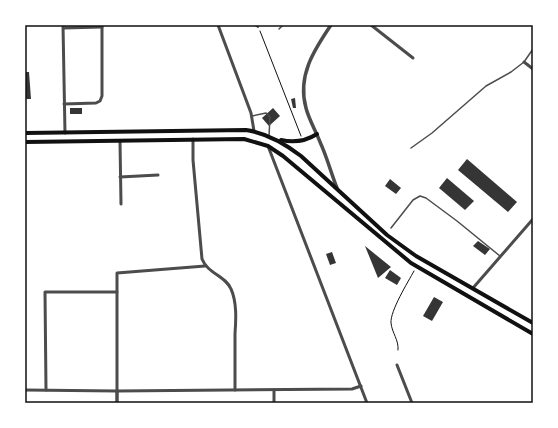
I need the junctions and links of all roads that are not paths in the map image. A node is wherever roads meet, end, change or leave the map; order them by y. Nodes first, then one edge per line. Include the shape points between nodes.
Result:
1 (218, 25) edge
2 (255, 25) edge
3 (283, 25) edge
4 (331, 25) edge
5 (370, 25) edge
6 (63, 26) edge
7 (102, 26) edge
8 (258, 27) road end
9 (279, 29) dead end
10 (533, 49) edge
11 (414, 58) dead end
12 (524, 62) junction
13 (533, 69) edge
14 (64, 104) junction
15 (252, 116) junction
16 (254, 131) junction
17 (25, 133) edge
18 (65, 133) junction
19 (317, 134) junction
20 (269, 136) junction
21 (193, 139) junction
22 (277, 139) junction
23 (120, 141) junction
24 (25, 142) edge
25 (268, 146) junction
26 (411, 148) dead end
27 (158, 176) dead end
28 (120, 177) junction
29 (337, 188) junction
30 (121, 204) dead end
31 (533, 219) edge
32 (392, 228) dead end
33 (500, 256) junction
34 (205, 266) junction
35 (473, 288) junction
36 (118, 292) junction
37 (533, 323) edge
38 (533, 334) edge
39 (397, 365) dead end
40 (361, 386) junction
41 (25, 390) edge
42 (46, 390) junction
43 (235, 390) junction
44 (274, 390) junction
45 (117, 391) junction
46 (117, 403) edge
47 (274, 403) edge
48 (367, 403) edge
49 (412, 403) edge

1 - 15 street
2 - 8 street
3 - 9 lane
4 - 19 street via 313,51 304,83 306,108
5 - 11 street
6 - 7 street
6 - 14 street
7 - 14 street via 100,101
10 - 12 lane
12 - 13 street
12 - 26 lane via 486,86
14 - 18 street
15 - 16 street
15 - 20 lane via 266,112 270,116
16 - 18 main road
16 - 20 main road
17 - 18 main road
19 - 22 main road via 303,141
19 - 29 street
20 - 22 main road
21 - 23 main road
21 - 25 main road via 244,138
21 - 34 street via 201,251
22 - 29 main road via 301,156
23 - 24 main road
23 - 28 street
25 - 38 main road via 416,267
25 - 40 street
27 - 28 street
28 - 30 street
29 - 35 main road via 387,235 416,256
31 - 33 street
32 - 33 lane via 413,200 420,196 457,221
33 - 35 street
34 - 36 street via 118,273
34 - 43 street via 228,282 234,297
35 - 37 main road
36 - 42 street via 45,292
36 - 45 street
39 - 49 street
40 - 44 street via 352,389
40 - 48 street
41 - 42 street
42 - 45 street
43 - 44 street
43 - 45 street
44 - 47 street
45 - 46 street

